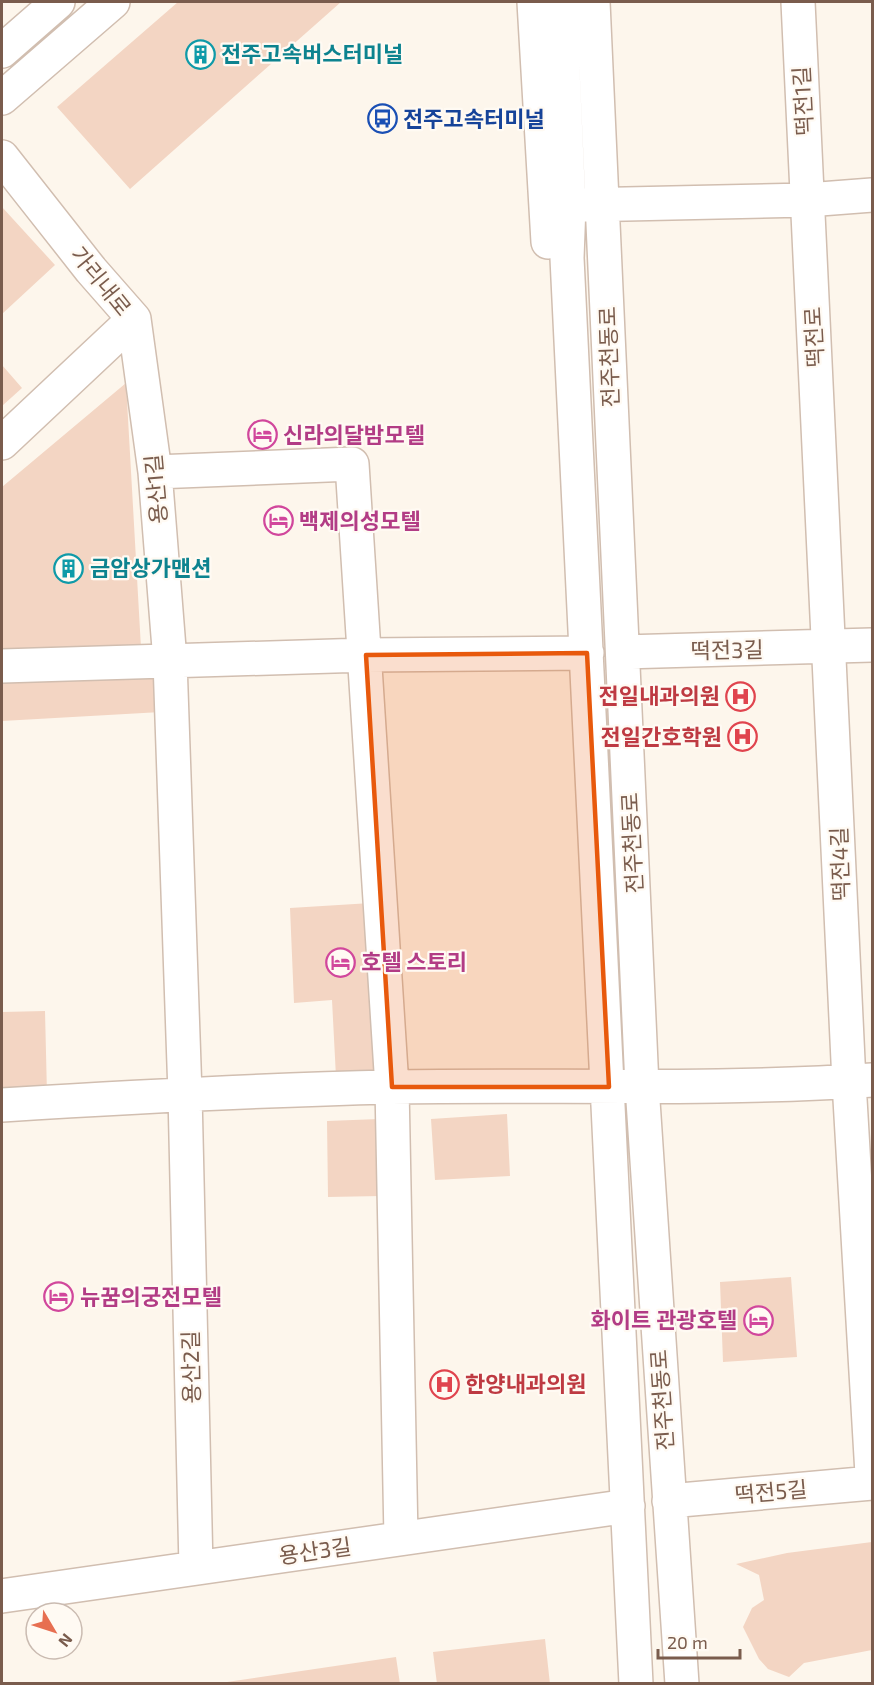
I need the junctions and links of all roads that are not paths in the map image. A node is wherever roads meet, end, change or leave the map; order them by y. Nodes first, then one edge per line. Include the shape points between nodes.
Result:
1 (58, 2) edge
2 (113, 2) edge
3 (534, 2) edge
4 (561, 2) edge
5 (593, 2) edge
6 (798, 2) edge
7 (2, 51) edge
8 (2, 98) edge
9 (2, 157) edge
10 (873, 195) edge
11 (807, 200) junction
12 (569, 205) junction
13 (602, 205) junction
14 (134, 319) junction
15 (570, 322) junction
16 (2, 444) edge
17 (155, 472) junction
18 (873, 645) edge
19 (831, 647) junction
20 (623, 652) junction
21 (587, 653) junction
22 (366, 655) junction
23 (170, 661) junction
24 (2, 666) edge
25 (176, 878) joint
26 (861, 1081) edge
27 (642, 1086) junction
28 (392, 1087) junction
29 (609, 1087) junction
30 (185, 1094) junction
31 (2, 1105) edge
32 (873, 1474) edge
33 (873, 1483) edge
34 (669, 1501) junction
35 (628, 1506) junction
36 (401, 1538) junction
37 (196, 1568) junction
38 (2, 1596) edge
39 (636, 1683) edge
40 (682, 1683) edge

1 - 7 street
2 - 8 street
3 - 15 street via 553,320
4 - 12 street, 전주천동로
5 - 13 street, 전주천동로
6 - 11 street, 떡전1길
9 - 14 street, 가리내로 via 90,270
10 - 11 street
11 - 13 street
11 - 19 street, 떡전로
12 - 13 street
12 - 15 street, 전주천동로
13 - 20 street, 전주천동로
14 - 16 street, 가리내로
14 - 17 street, 용산1길
15 - 21 street, 전주천동로
17 - 22 street via 352,464
17 - 23 street, 용산1길
18 - 19 street, 떡전3길
19 - 20 street, 떡전3길
19 - 26 street, 떡전4길
20 - 27 street, 전주천동로
21 - 22 street
21 - 29 street, 전주천동로
22 - 23 street
22 - 28 street
23 - 24 street
23 - 25 street, 용산1길
25 - 30 street, 용산2길
26 - 27 street
26 - 32 street, 떡전4길
27 - 29 street
27 - 34 street, 전주천동로
28 - 29 street
28 - 30 street
28 - 36 street
29 - 35 street, 전주천동로
30 - 31 street
30 - 37 street, 용산2길
33 - 34 street, 떡전5길
34 - 40 street, 전주천동로
35 - 36 street, 용산3길
35 - 39 street, 전주천동로
36 - 37 street, 용산3길
37 - 38 street, 용산3길

